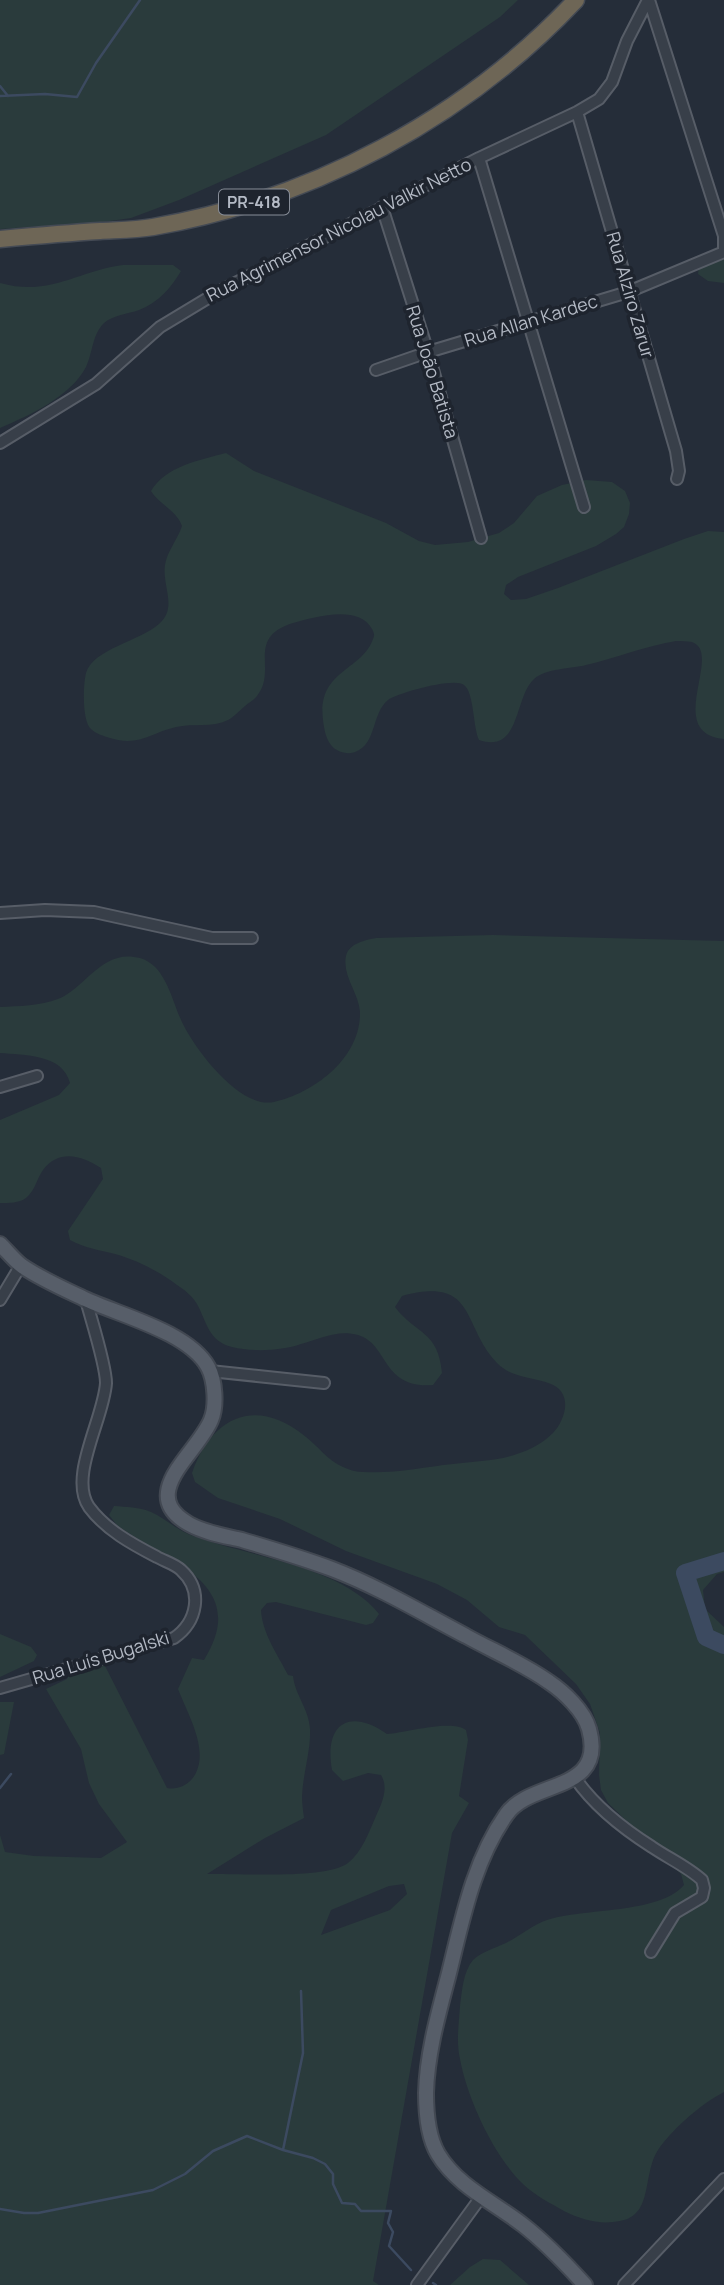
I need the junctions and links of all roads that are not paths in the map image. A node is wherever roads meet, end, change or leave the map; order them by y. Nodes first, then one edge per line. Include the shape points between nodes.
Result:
1 (563, 0) edge
2 (576, 0) edge
3 (583, 0) edge
4 (649, 0) edge
5 (547, 31) junction
6 (577, 112) junction
7 (479, 158) junction
8 (382, 207) junction
9 (724, 236) edge
10 (0, 239) edge
11 (724, 252) edge
12 (628, 292) junction
13 (528, 322) junction
14 (428, 352) junction
15 (376, 370) dead end
16 (0, 443) edge
17 (677, 479) dead end
18 (584, 506) dead end
19 (481, 538) dead end
20 (0, 914) edge
21 (252, 938) dead end
22 (37, 1076) dead end
23 (0, 1087) edge
24 (0, 1244) edge
25 (21, 1265) junction
26 (0, 1300) edge
27 (86, 1300) junction
28 (210, 1371) junction
29 (324, 1383) dead end
30 (0, 1688) edge
31 (575, 1778) junction
32 (651, 1952) dead end
33 (724, 2179) edge
34 (481, 2197) junction
35 (417, 2285) edge
36 (585, 2285) edge
37 (624, 2285) edge

1 - 5 highway
2 - 5 highway, PR-418
3 - 5 highway
4 - 6 street, Rua Agrimensor Nicolau Valkir Netto via 612,82 600,99
4 - 9 street
5 - 10 highway, PR-418 via 476,88 398,141 302,187 213,215 150,228
6 - 7 street, Rua Agrimensor Nicolau Valkir Netto
6 - 12 street, Rua Alziro Zarur
7 - 8 street, Rua Agrimensor Nicolau Valkir Netto
7 - 13 street
8 - 14 street, Rua João Batista
8 - 16 street, Rua Agrimensor Nicolau Valkir Netto via 185,311 96,384
9 - 11 street
11 - 12 street, Rua Allan Kardec
12 - 13 street, Rua Allan Kardec
12 - 17 street, Rua Alziro Zarur via 676,451
13 - 14 street, Rua Allan Kardec
13 - 18 street
14 - 15 street, Rua Allan Kardec
14 - 19 street, Rua João Batista
20 - 21 street via 94,912 212,938
22 - 23 street
24 - 25 main road
25 - 26 street
25 - 27 main road
27 - 28 main road via 168,1334 203,1360
27 - 30 street, Rua Luís Bugalski via 106,1380 103,1407 84,1467 81,1487 87,1505 104,1525 181,1569 193,1588 194,1616 174,1638
28 - 29 street
28 - 31 main road via 215,1411 168,1486 168,1502 175,1515 193,1527 335,1570 398,1598 551,1683 582,1714 589,1729 588,1764
31 - 32 street via 607,1815 702,1880 702,1897 675,1913
31 - 34 main road via 523,1798 510,1808 493,1834 468,1896 432,2045 426,2089 431,2135 438,2154
33 - 37 street
34 - 35 street
34 - 36 main road via 522,2225

